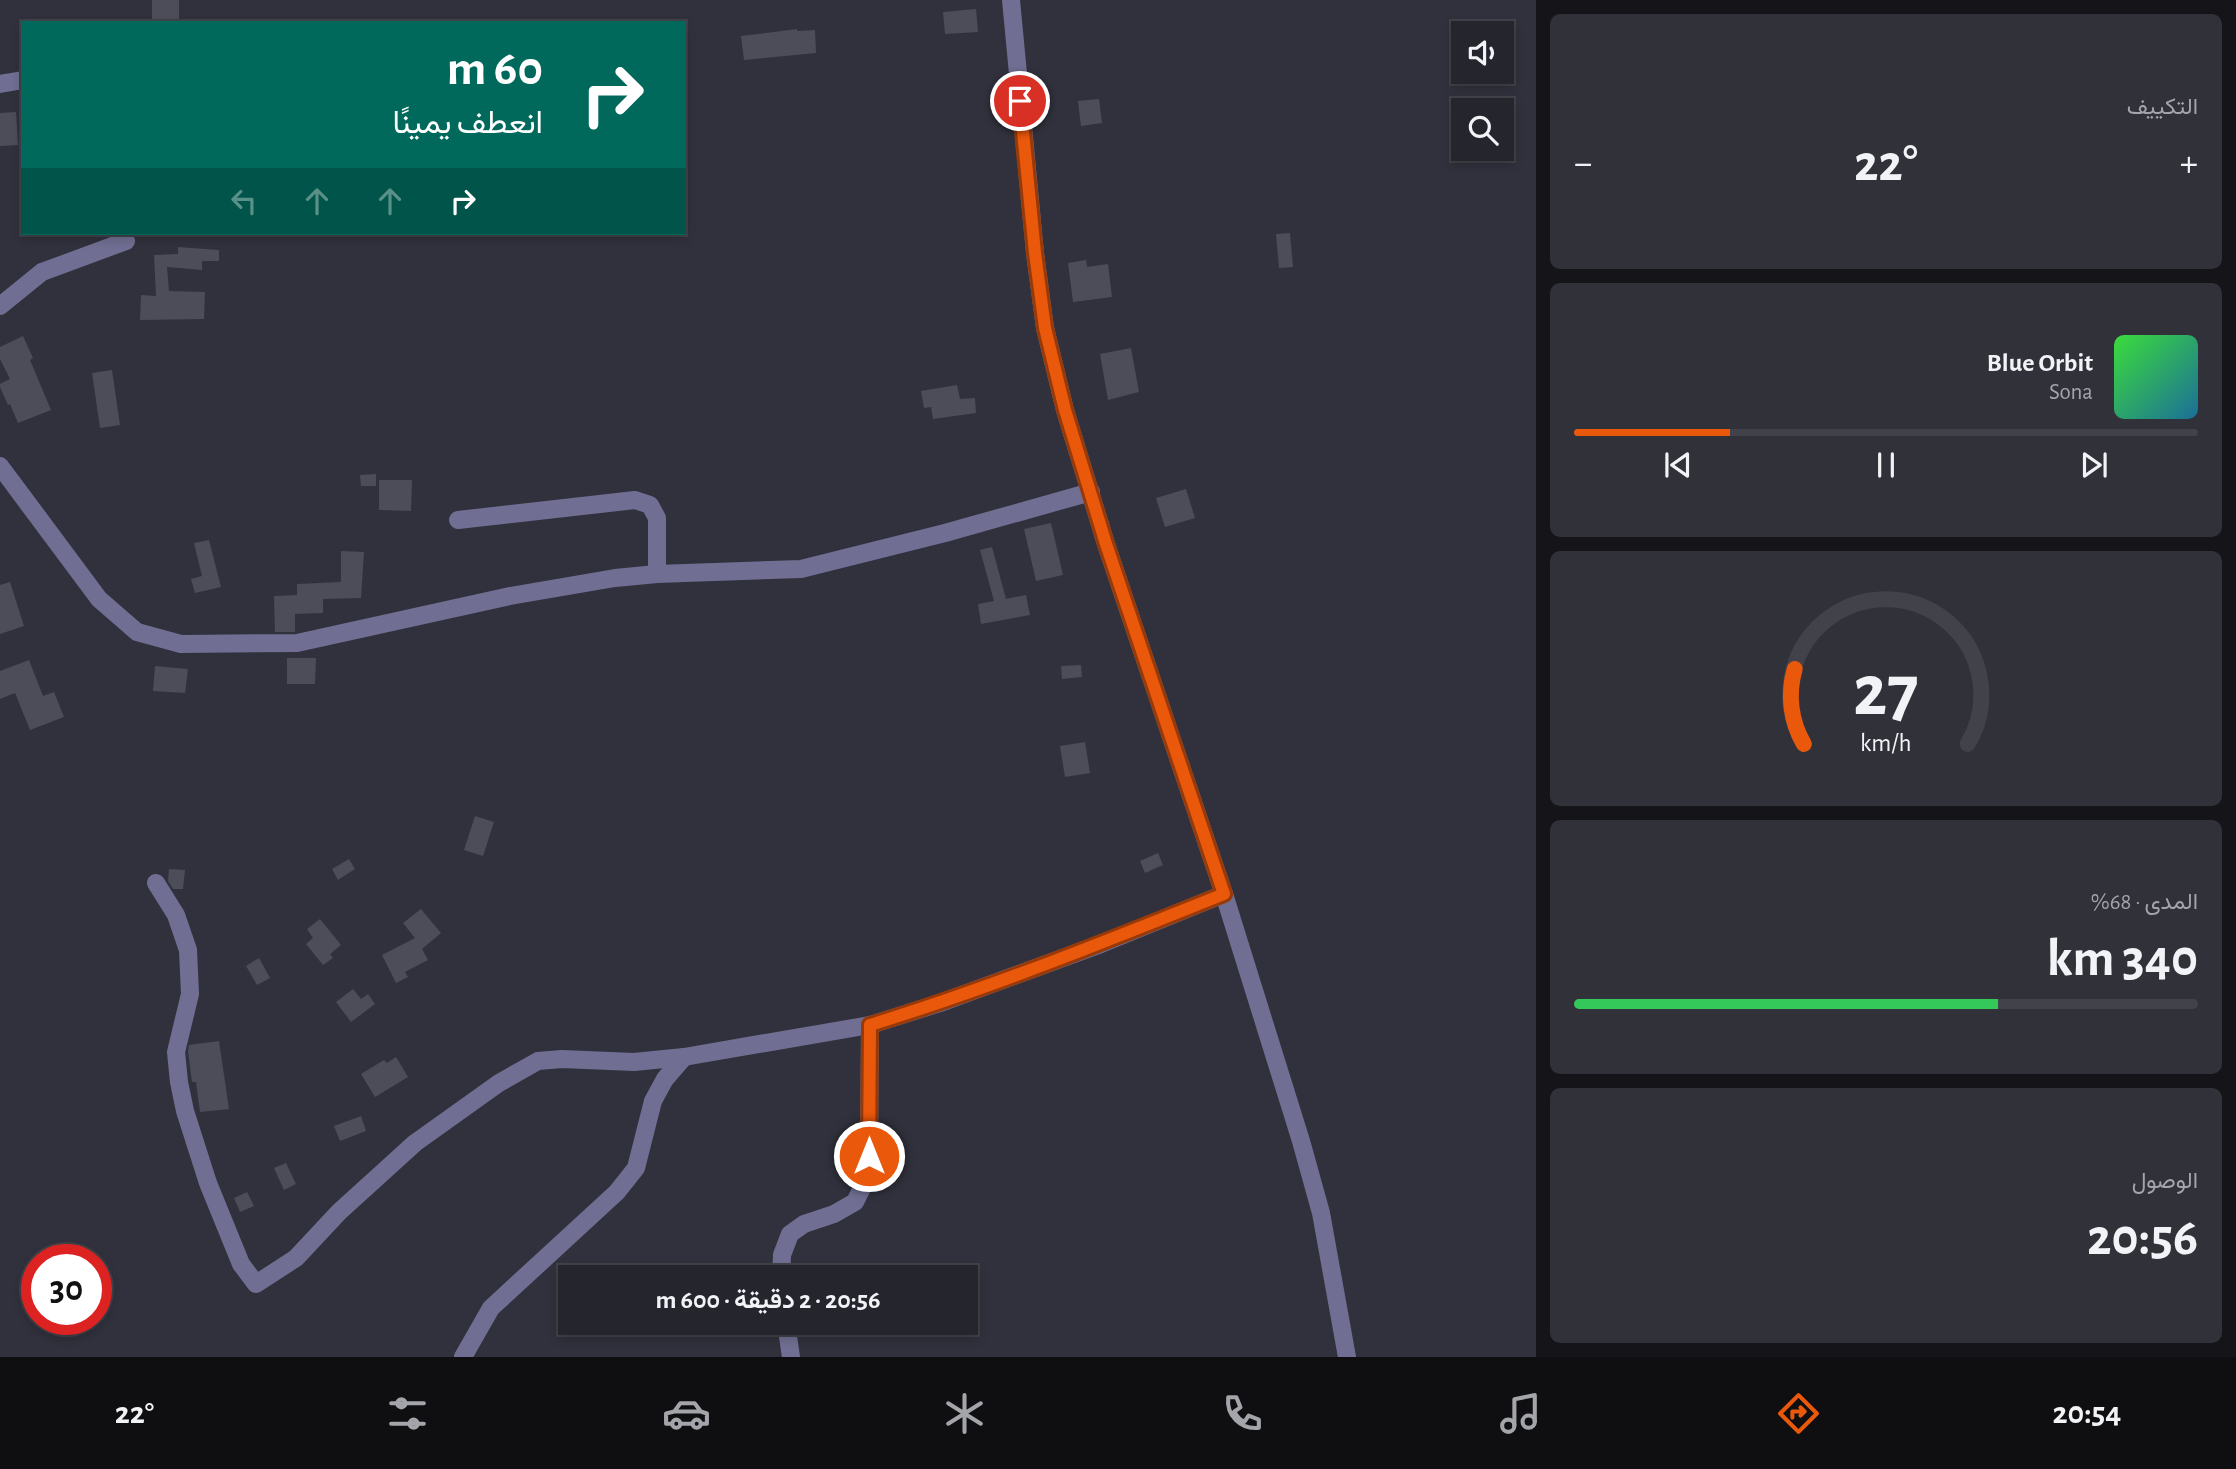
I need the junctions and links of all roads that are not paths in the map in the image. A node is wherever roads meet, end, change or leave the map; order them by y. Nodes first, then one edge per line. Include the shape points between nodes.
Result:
1 (1011, 0) edge
2 (21, 80) edge
3 (0, 84) edge
4 (126, 241) dead end
5 (0, 306) edge
6 (1, 465) edge
7 (1091, 492) junction
8 (458, 520) dead end
9 (657, 574) junction
10 (156, 884) dead end
11 (1224, 894) junction
12 (870, 1025) junction
13 (684, 1056) junction
14 (782, 1265) edge
15 (788, 1335) edge
16 (463, 1357) edge
17 (791, 1357) edge
18 (1347, 1357) edge

1 - 7 street via 1045,328
2 - 3 street
4 - 5 street via 42,272
6 - 9 street via 99,599 137,632 181,644 297,643 510,596
7 - 9 street via 801,569
7 - 11 street
8 - 9 street via 635,500 650,505 657,518
10 - 13 street via 176,915 188,950 190,994 176,1052 185,1111 241,1264 257,1284 296,1258 415,1143 499,1083 538,1062 634,1062
11 - 12 street via 1101,944
11 - 18 street via 1318,1201
12 - 13 street
12 - 14 street via 866,1180 855,1202 790,1234
13 - 16 street via 653,1101 636,1168 617,1192 491,1308
15 - 17 street

